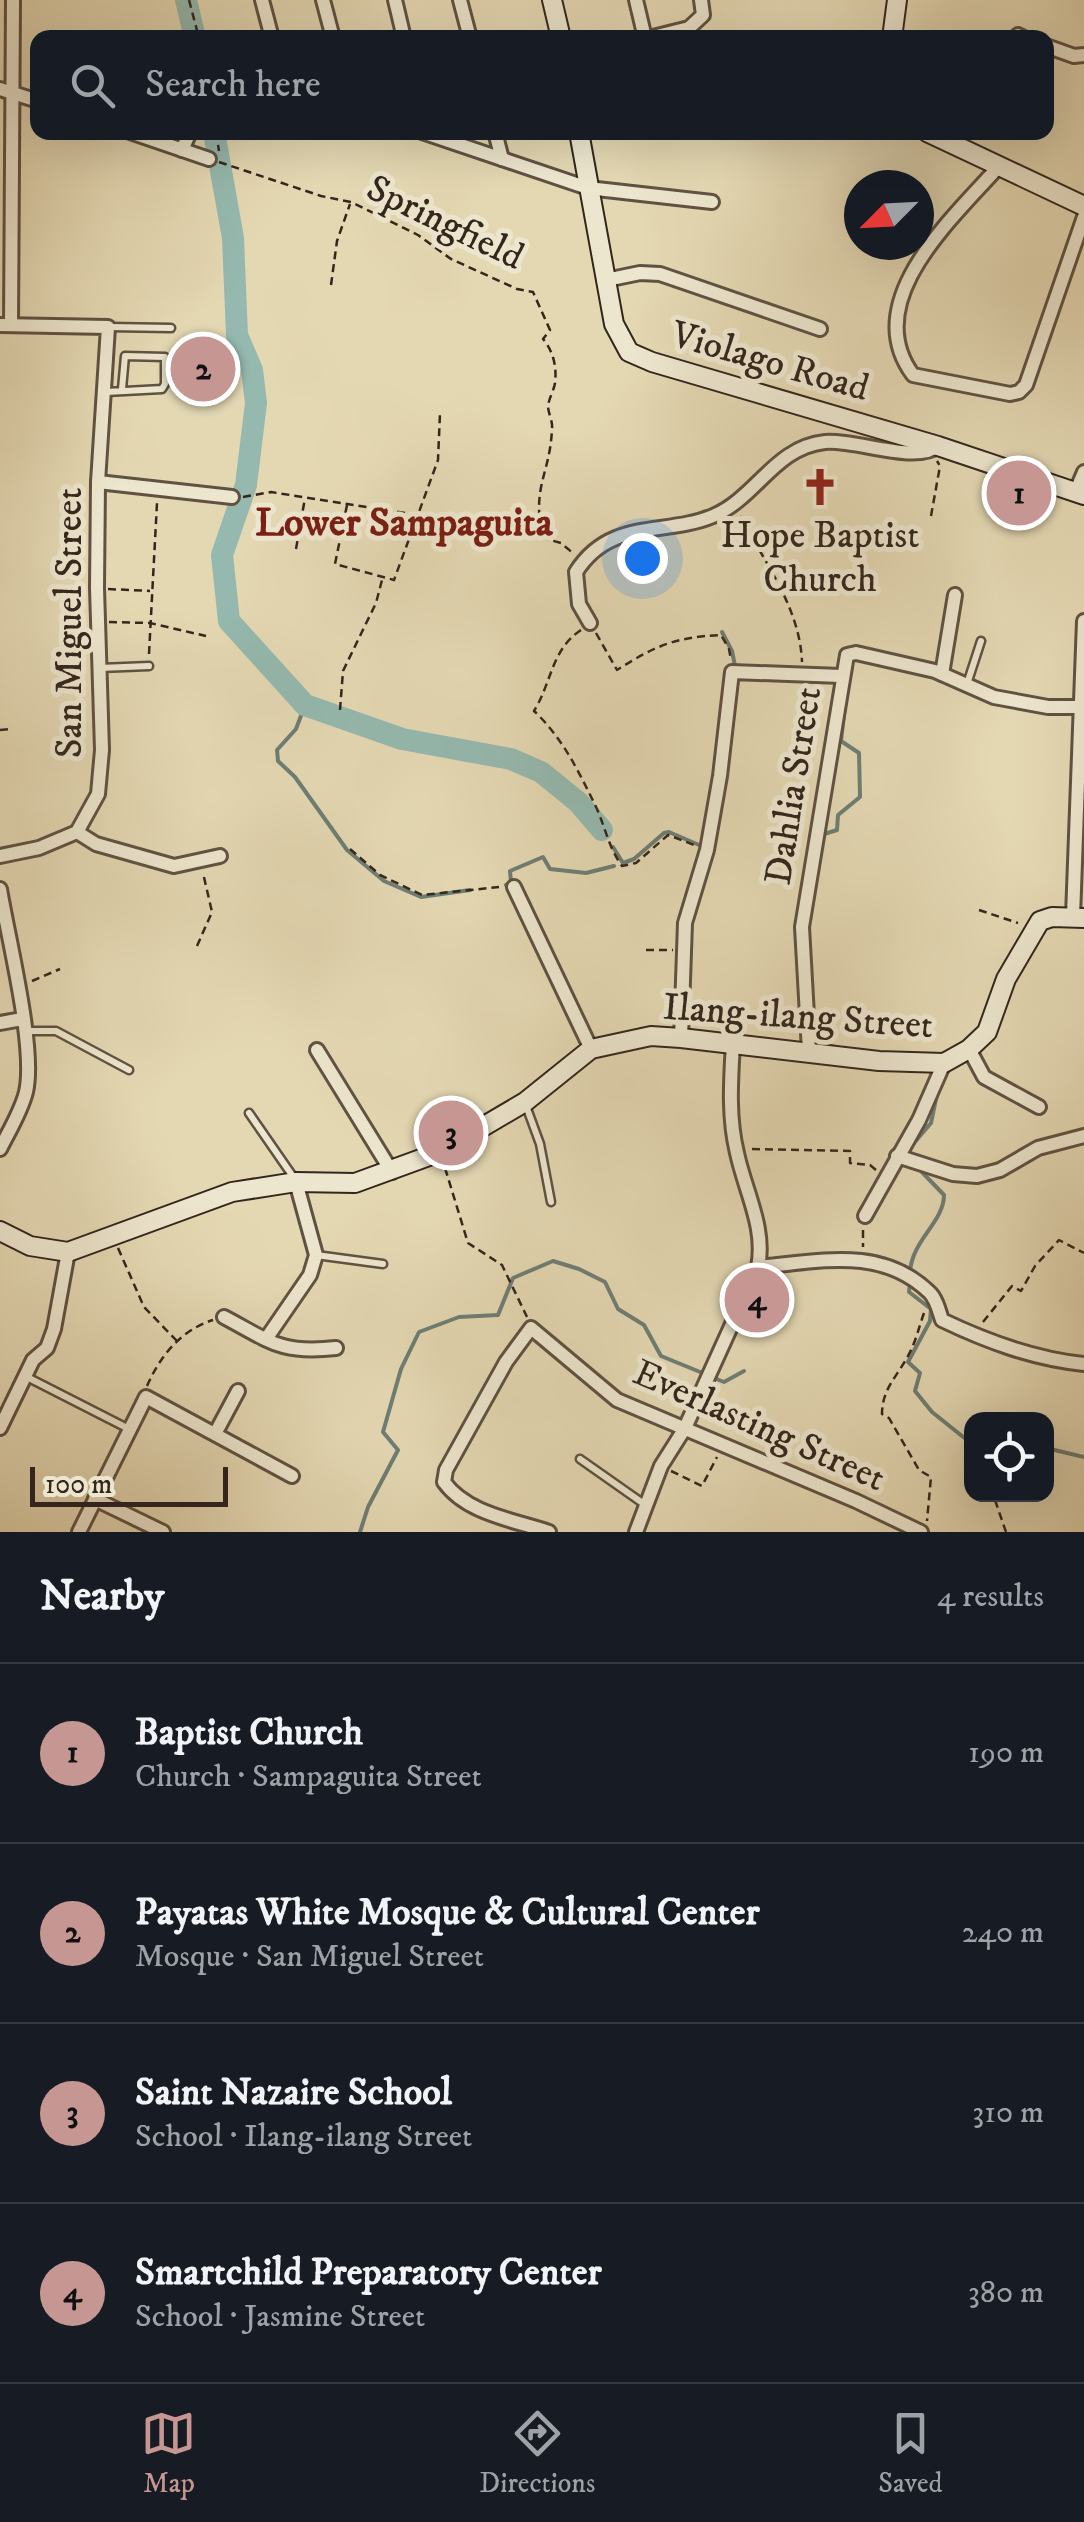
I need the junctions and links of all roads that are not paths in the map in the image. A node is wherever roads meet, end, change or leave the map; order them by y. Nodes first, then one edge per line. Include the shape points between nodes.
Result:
1 (14, 0) edge
2 (262, 0) edge
3 (323, 0) edge
4 (394, 0) edge
5 (460, 0) edge
6 (552, 0) edge
7 (636, 0) edge
8 (701, 0) edge
9 (897, 0) edge
10 (270, 30) edge
11 (331, 30) edge
12 (402, 30) edge
13 (468, 30) edge
14 (559, 30) edge
15 (645, 30) edge
16 (681, 30) edge
17 (893, 30) edge
18 (1054, 49) edge
19 (1084, 54) edge
20 (7, 91) edge
21 (153, 140) edge
22 (186, 140) edge
23 (447, 140) edge
24 (497, 140) edge
25 (580, 140) edge
26 (945, 140) edge
27 (182, 150) junction
28 (502, 159) junction
29 (215, 161) road end
30 (1000, 165) junction
31 (588, 188) junction
32 (712, 202) dead end
33 (1082, 206) edge
34 (606, 280) junction
35 (5, 325) edge
36 (108, 327) junction
37 (171, 328) dead end
38 (820, 329) dead end
39 (122, 389) junction
40 (104, 393) junction
41 (935, 448) junction
42 (1084, 472) edge
43 (98, 482) junction
44 (1080, 494) edge
45 (232, 497) dead end
46 (956, 596) dead end
47 (1084, 621) edge
48 (590, 623) road end
49 (981, 642) dead end
50 (149, 666) road end
51 (99, 668) junction
52 (942, 674) junction
53 (842, 676) junction
54 (967, 685) junction
55 (1082, 707) edge
56 (77, 832) junction
57 (0, 856) edge
58 (220, 856) dead end
59 (514, 887) road end
60 (0, 889) edge
61 (1078, 917) edge
62 (0, 1023) edge
63 (24, 1026) junction
64 (682, 1038) junction
65 (733, 1042) junction
66 (592, 1049) junction
67 (969, 1049) junction
68 (316, 1050) dead end
69 (809, 1051) junction
70 (944, 1063) junction
71 (129, 1070) dead end
72 (525, 1102) junction
73 (1039, 1107) dead end
74 (249, 1113) dead end
75 (4, 1130) edge
76 (1084, 1136) edge
77 (0, 1149) edge
78 (902, 1158) junction
79 (392, 1172) junction
80 (296, 1182) junction
81 (551, 1202) dead end
82 (865, 1216) road end
83 (0, 1231) edge
84 (68, 1252) junction
85 (316, 1255) junction
86 (383, 1264) dead end
87 (758, 1267) junction
88 (224, 1317) road end
89 (266, 1339) junction
90 (336, 1348) dead end
91 (1084, 1364) edge
92 (25, 1376) junction
93 (238, 1391) dead end
94 (0, 1428) edge
95 (685, 1428) junction
96 (130, 1430) junction
97 (215, 1434) junction
98 (580, 1460) dead end
99 (292, 1476) dead end
100 (95, 1500) junction
101 (646, 1505) junction
102 (494, 1516) junction
103 (79, 1532) edge
104 (163, 1532) edge
105 (488, 1532) edge
106 (549, 1532) edge
107 (636, 1532) edge
108 (923, 1532) edge

1 - 20 street
2 - 10 street
3 - 11 street
4 - 12 street
5 - 13 street
6 - 14 street
7 - 15 street
8 - 16 street via 700,22
9 - 17 street
18 - 19 street
20 - 35 street
21 - 27 street
22 - 27 street
23 - 28 street
24 - 28 street
25 - 31 street, Violago Road
26 - 30 street
27 - 29 street
28 - 31 street
30 - 33 street
30 - 33 street via 911,272 896,344 913,375 1020,392
31 - 32 street
31 - 34 street, Violago Road
34 - 38 street via 660,274
34 - 41 street, Violago Road via 616,332 634,355
35 - 36 street
36 - 37 lane
36 - 40 street, San Miguel Street
39 - 39 lane via 124,356 165,358 162,388
39 - 40 lane
40 - 43 street, San Miguel Street
41 - 44 street, Violago Road
41 - 48 street via 916,452 826,442 788,453 734,506 596,548 576,572
42 - 44 street
43 - 45 street
43 - 51 street, San Miguel Street
46 - 52 street
47 - 55 street
49 - 54 lane
50 - 51 lane
51 - 56 street, San Miguel Street via 101,774
52 - 53 street, Dahlia Street via 856,652 846,657
52 - 54 street, Dahlia Street
53 - 64 street via 732,672 708,850 685,923
53 - 69 street, Dahlia Street via 802,927
54 - 55 street, Dahlia Street via 994,697
55 - 61 street
56 - 57 street
56 - 58 street via 96,844 174,866
59 - 66 street
60 - 63 street
61 - 67 street, Ilang-ilang Street via 1052,917 1034,928 987,1032
62 - 63 street
63 - 71 lane via 56,1031
63 - 75 street via 28,1082
64 - 65 street, Ilang-ilang Street
64 - 66 street, Ilang-ilang Street via 651,1036
65 - 69 street, Ilang-ilang Street
65 - 87 street via 730,1099 762,1247
66 - 72 street, Ilang-ilang Street
67 - 70 street, Ilang-ilang Street
67 - 73 street via 984,1077
68 - 79 street
69 - 70 street, Ilang-ilang Street
70 - 78 street
72 - 79 street, Ilang-ilang Street
72 - 81 lane
74 - 80 lane
75 - 77 street
76 - 78 street via 977,1176
78 - 82 street
79 - 80 street, Ilang-ilang Street via 354,1183
80 - 84 street, Ilang-ilang Street via 232,1192
80 - 85 street
83 - 84 street via 30,1246
84 - 92 street via 54,1329
85 - 86 lane
85 - 89 street via 310,1275
87 - 91 street via 864,1258 932,1293 942,1320 973,1335 1047,1360
87 - 95 street
88 - 89 street
89 - 90 street via 286,1349
92 - 94 street
92 - 96 lane
93 - 97 street
95 - 101 street
95 - 102 street, Everlasting Street via 617,1400 532,1328 446,1470 451,1492
95 - 108 street, Everlasting Street
96 - 97 street via 146,1397
96 - 100 street
97 - 99 street
98 - 101 lane
100 - 103 street
100 - 104 street
101 - 107 street
102 - 105 street
102 - 106 street

